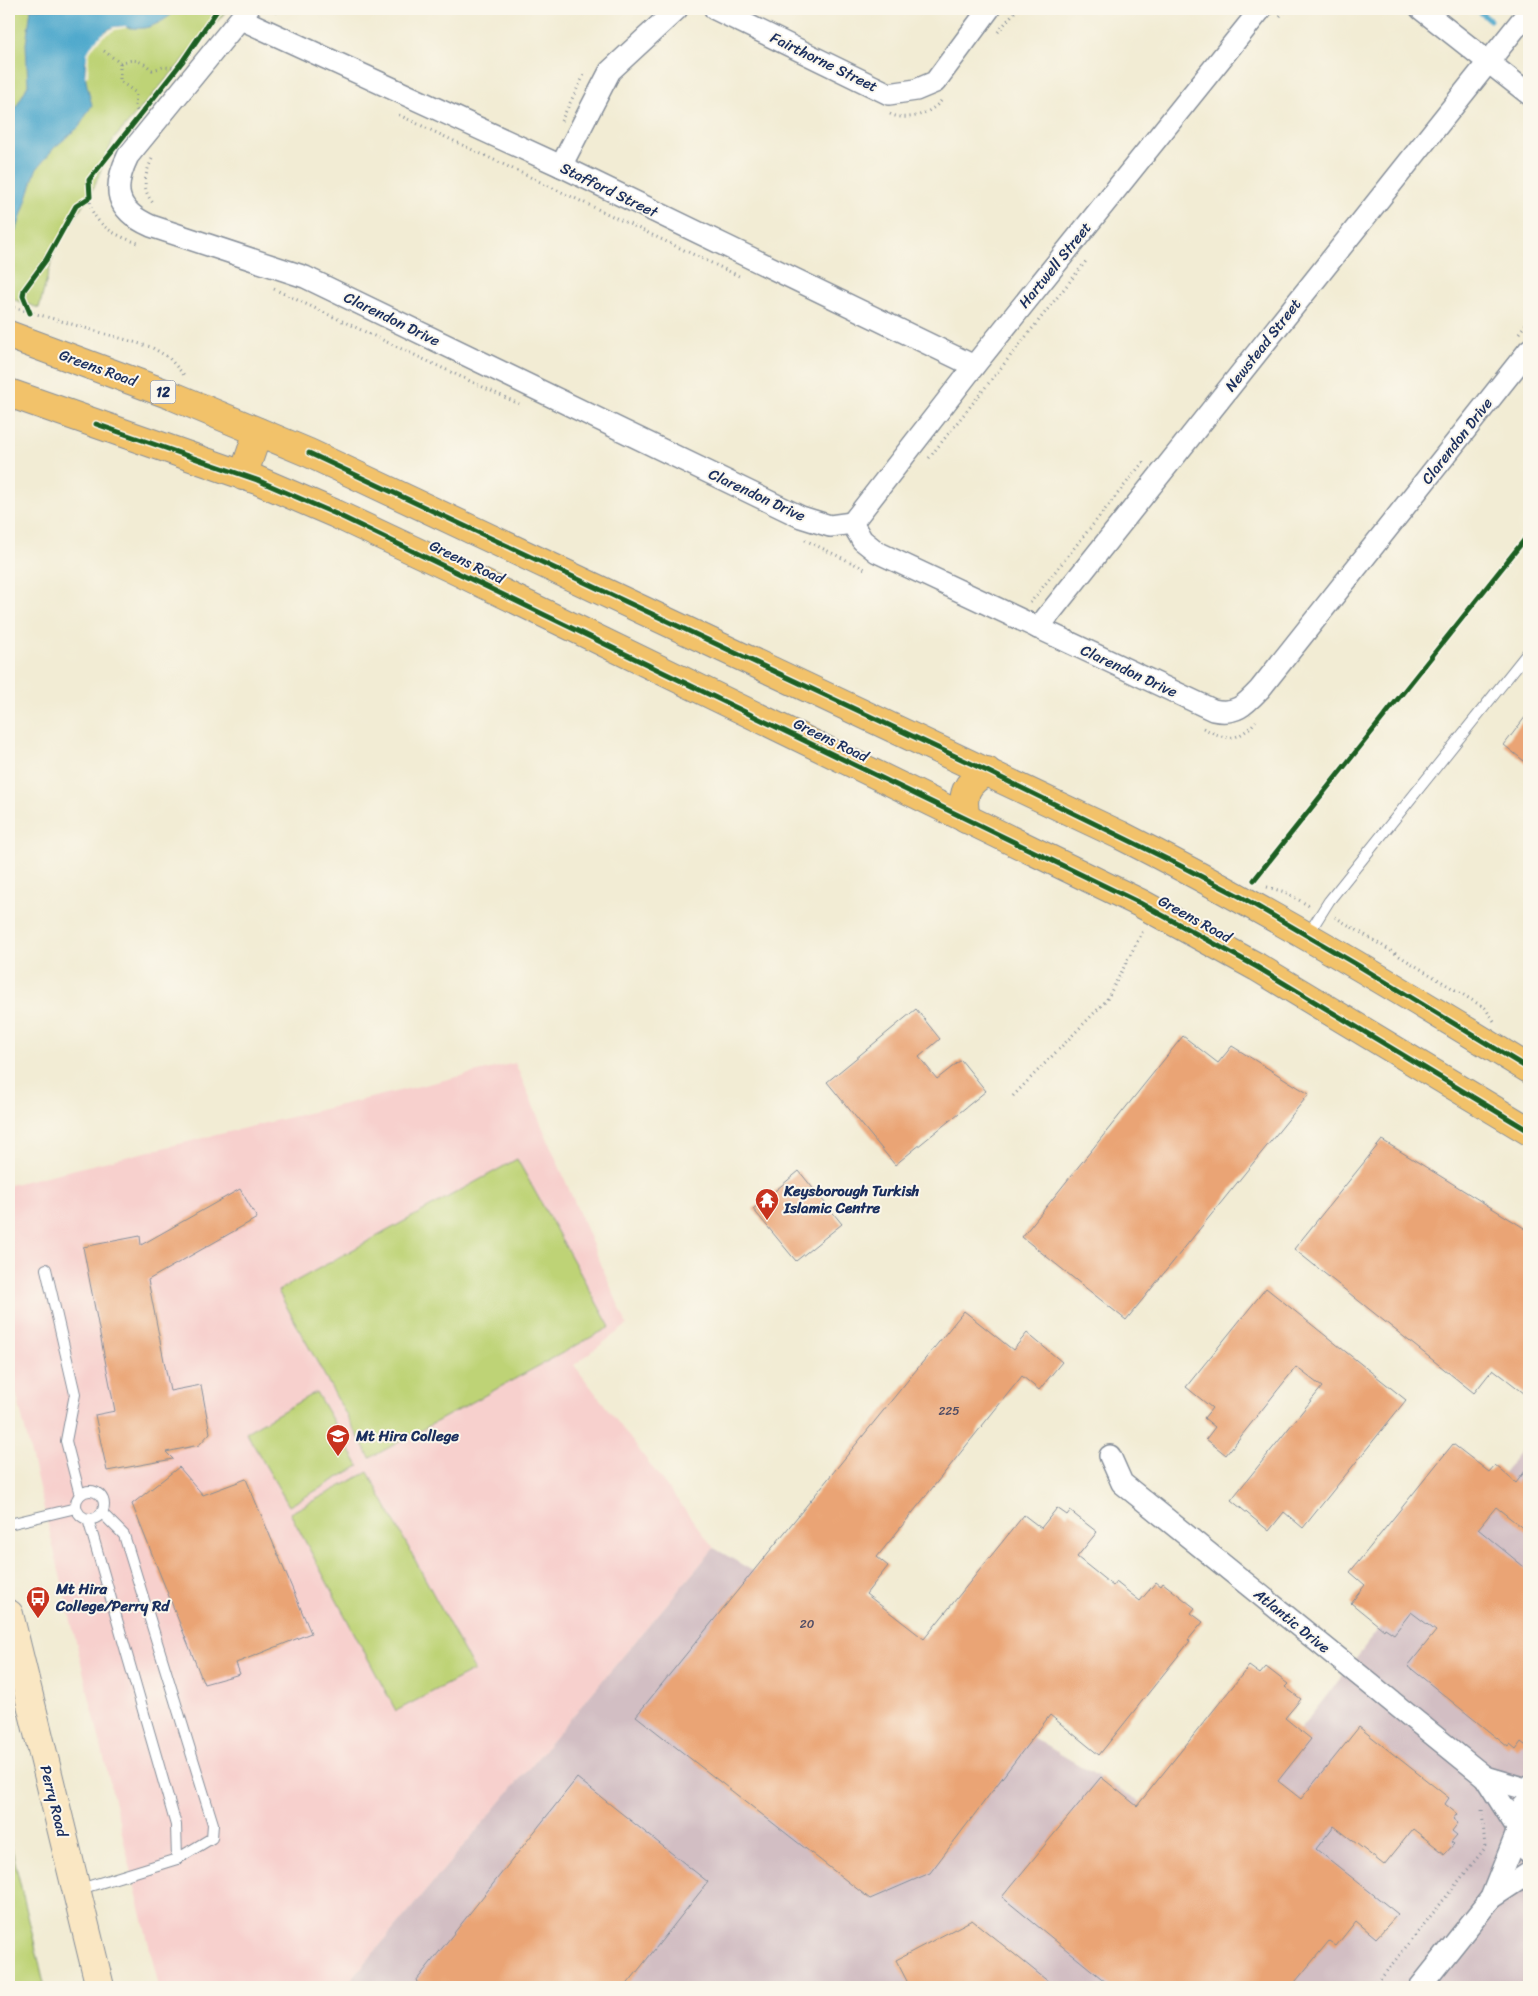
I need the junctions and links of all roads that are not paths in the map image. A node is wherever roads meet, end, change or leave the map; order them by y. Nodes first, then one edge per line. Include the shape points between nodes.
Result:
1 (677, 9) edge
2 (715, 9) edge
3 (989, 9) edge
4 (1421, 9) edge
5 (1529, 11) edge
6 (1270, 13) edge
7 (245, 14) edge
8 (1488, 62) junction
9 (1529, 94) edge
10 (561, 166) junction
11 (9, 335) edge
12 (1523, 343) edge
13 (974, 366) junction
14 (9, 392) edge
15 (258, 432) junction
16 (243, 476) junction
17 (852, 523) junction
18 (1044, 621) junction
19 (1529, 651) edge
20 (987, 771) junction
21 (966, 819) junction
22 (1307, 936) junction
23 (1529, 1069) edge
24 (1529, 1131) edge
25 (46, 1268) dead end
26 (1110, 1456) dead end
27 (80, 1495) junction
28 (76, 1508) junction
29 (102, 1513) junction
30 (88, 1519) junction
31 (9, 1524) edge
32 (9, 1614) edge
33 (1490, 1785) junction
34 (1529, 1790) edge
35 (1529, 1801) edge
36 (1516, 1829) junction
37 (1529, 1853) edge
38 (177, 1859) junction
39 (1529, 1872) edge
40 (76, 1890) junction
41 (1491, 1898) junction
42 (100, 1987) edge
43 (1420, 1987) edge

1 - 10 street via 610,71
2 - 3 street, Fairthorne Street via 889,94 916,90 934,82
4 - 8 street
5 - 8 street, Newstead Street
6 - 13 street, Hartwell Street
7 - 10 street, Stafford Street
7 - 17 street, Clarendon Drive via 128,156 117,190 122,203 132,214 150,226 305,277 801,517 830,526
8 - 9 street
8 - 18 street, Newstead Street
10 - 13 street, Stafford Street
11 - 15 main road, Greens Road / 12 via 173,396
12 - 18 street, Clarendon Drive via 1260,689 1238,709 1227,713 1213,710
13 - 17 street, Hartwell Street
14 - 16 main road, Greens Road
15 - 16 main road
15 - 20 main road, Greens Road / 12 via 318,457
16 - 21 main road, Greens Road via 336,514 451,568
17 - 18 street, Clarendon Drive via 862,540 877,552
19 - 22 lane via 1329,901
20 - 21 main road via 967,788
20 - 22 main road, Greens Road / 12 via 1177,864
21 - 24 main road, Greens Road via 1140,903 1257,968
22 - 23 main road, Greens Road / 12
25 - 27 lane via 76,1394 66,1441
26 - 33 street, Atlantic Drive via 1122,1483
27 - 28 lane
27 - 29 lane via 88,1491 100,1495 104,1504
28 - 30 lane via 81,1516
28 - 31 lane
29 - 30 lane via 95,1519
29 - 38 lane via 124,1535 213,1824 212,1838
30 - 38 lane via 176,1825
32 - 40 main road, Perry Road
33 - 34 street, Atlantic Drive
33 - 36 street, Atlantic Drive
35 - 36 street via 1518,1815
36 - 37 street, Atlantic Drive
36 - 41 street
38 - 40 lane
39 - 41 street
40 - 42 main road, Perry Road
41 - 43 street

